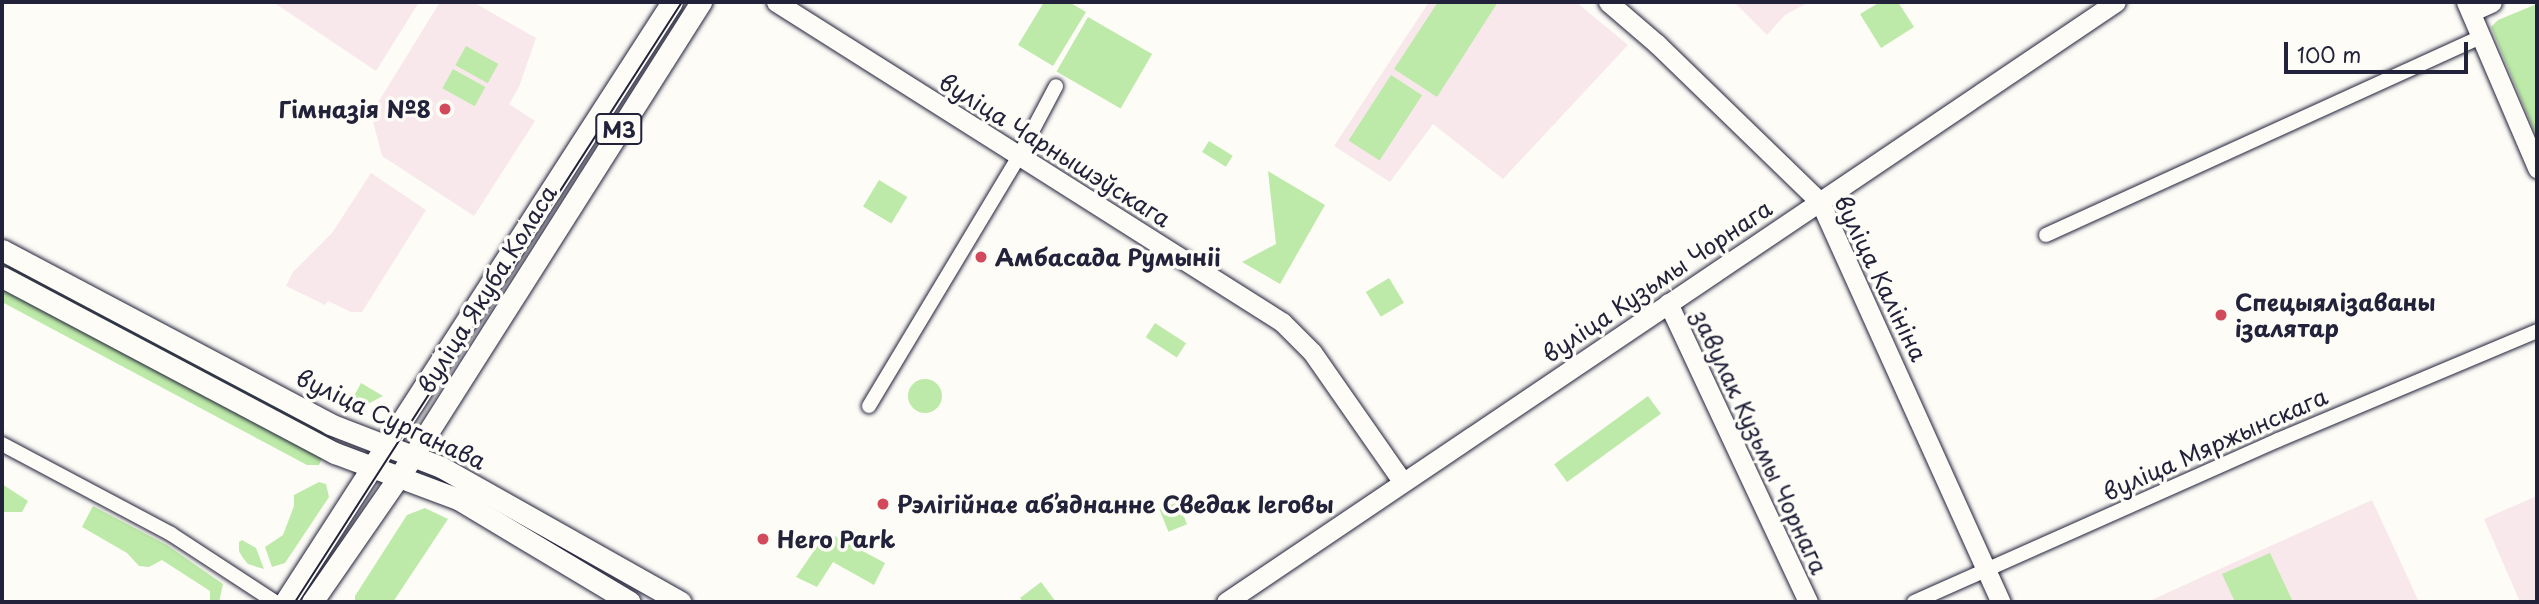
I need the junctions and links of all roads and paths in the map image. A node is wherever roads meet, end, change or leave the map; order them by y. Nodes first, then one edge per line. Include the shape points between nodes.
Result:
1 (672, 2) edge
2 (701, 2) edge
3 (776, 2) edge
4 (1608, 2) edge
5 (2116, 2) edge
6 (2492, 2) edge
7 (2469, 7) edge
8 (2483, 36) junction
9 (1056, 86) dead end
10 (1019, 156) junction
11 (2537, 168) edge
12 (1820, 202) junction
13 (2046, 235) dead end
14 (2, 250) edge
15 (2, 276) edge
16 (1668, 303) junction
17 (2537, 331) edge
18 (869, 406) dead end
19 (2, 444) edge
20 (386, 447) junction
21 (413, 456) junction
22 (372, 467) junction
23 (399, 476) junction
24 (1402, 481) junction
25 (1987, 570) junction
26 (275, 602) edge
27 (285, 602) edge
28 (312, 602) edge
29 (630, 602) edge
30 (681, 602) edge
31 (1226, 602) edge
32 (1808, 602) edge
33 (1914, 602) edge
34 (2001, 602) edge

1 - 20 main road, вуліца Якуба Коласа / М3
2 - 21 main road, вуліца Якуба Коласа / М3
3 - 10 main road, вуліца Чарнышэўскага
4 - 12 main road, вуліца Калініна
5 - 12 main road, вуліца Кузьмы Чорнага
6 - 7 main road
7 - 8 main road
8 - 11 main road
8 - 13 street
9 - 10 street
10 - 18 street
10 - 24 main road, вуліца Чарнышэўскага via 1282,322 1312,352
12 - 16 main road, вуліца Кузьмы Чорнага
12 - 25 main road, вуліца Калініна
14 - 20 main road, вуліца Сурганава via 330,424
15 - 22 main road, вуліца Сурганава via 335,453
16 - 24 main road, вуліца Кузьмы Чорнага
16 - 32 main road, завулак Кузьмы Чорнага
17 - 25 street, вуліца Мяржынскага
19 - 26 street via 171,534
20 - 21 main road, вуліца Сурганава
20 - 22 main road, вуліца Якуба Коласа / М3
21 - 23 main road, вуліца Якуба Коласа / М3
21 - 30 main road, вуліца Сурганава via 466,480
22 - 23 main road, вуліца Сурганава
22 - 27 main road, вуліца Якуба Коласа / М3
23 - 28 main road, вуліца Якуба Коласа / М3
23 - 29 main road, вуліца Сурганава via 458,499
24 - 31 main road, вуліца Кузьмы Чорнага
25 - 33 street, вуліца Мяржынскага
25 - 34 main road, вуліца Калініна

